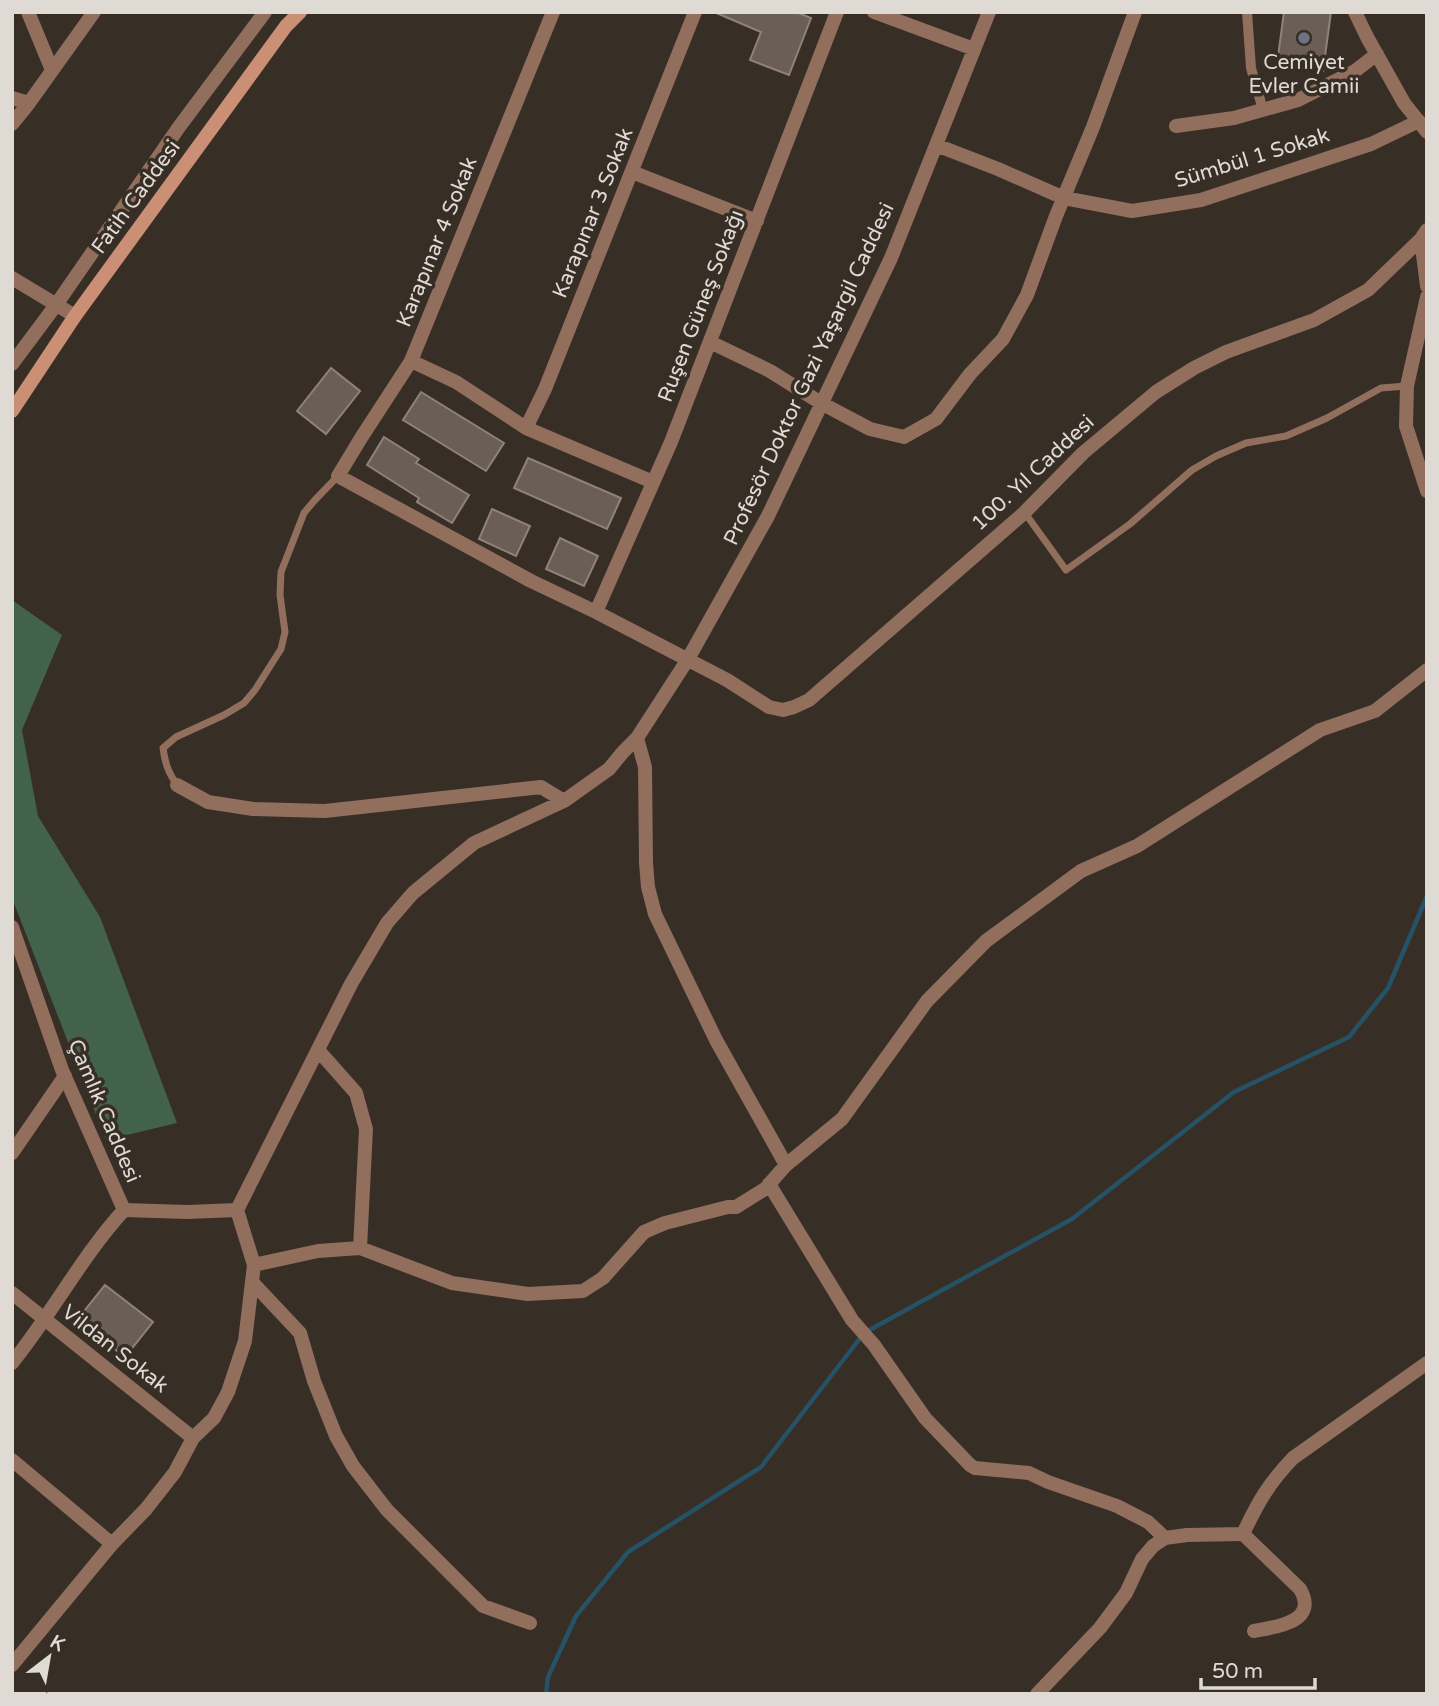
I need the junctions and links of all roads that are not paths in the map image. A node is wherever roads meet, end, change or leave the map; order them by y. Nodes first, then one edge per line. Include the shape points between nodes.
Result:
1 (28, 12) edge
2 (94, 12) edge
3 (266, 12) edge
4 (300, 12) edge
5 (553, 12) edge
6 (695, 12) edge
7 (837, 12) edge
8 (874, 12) edge
9 (989, 12) edge
10 (1135, 12) edge
11 (1247, 12) edge
12 (1355, 12) edge
13 (286, 26) junction
14 (974, 49) junction
15 (1377, 54) junction
16 (52, 70) junction
17 (12, 98) edge
18 (29, 103) junction
19 (1263, 110) junction
20 (12, 124) edge
21 (1176, 126) dead end
22 (1423, 127) edge
23 (936, 145) junction
24 (632, 172) junction
25 (1064, 198) junction
26 (757, 221) junction
27 (1424, 234) edge
28 (12, 278) edge
29 (1427, 286) edge
30 (1427, 298) edge
31 (56, 305) junction
32 (75, 316) junction
33 (710, 342) junction
34 (411, 362) junction
35 (12, 364) edge
36 (1407, 386) junction
37 (821, 403) junction
38 (12, 411) edge
39 (526, 428) junction
40 (338, 476) junction
41 (653, 482) junction
42 (1427, 491) edge
43 (1024, 513) junction
44 (596, 612) junction
45 (688, 659) junction
46 (1427, 670) edge
47 (637, 738) junction
48 (177, 785) joint
49 (564, 801) junction
50 (12, 927) edge
51 (318, 1050) junction
52 (65, 1076) junction
53 (12, 1153) edge
54 (786, 1166) junction
55 (769, 1184) junction
56 (124, 1210) junction
57 (237, 1210) junction
58 (360, 1248) junction
59 (254, 1265) junction
60 (253, 1282) junction
61 (12, 1293) edge
62 (44, 1320) junction
63 (12, 1363) edge
64 (1427, 1363) edge
65 (193, 1438) junction
66 (12, 1460) edge
67 (1243, 1534) junction
68 (1165, 1538) junction
69 (112, 1544) junction
70 (530, 1623) dead end
71 (1254, 1631) dead end
72 (12, 1665) edge
73 (1037, 1694) edge

1 - 16 street
2 - 16 street
3 - 13 street
3 - 31 street via 179,127
4 - 13 main road, Fatih Caddesi
5 - 34 street, Karapınar 4 Sokak
6 - 24 street, Karapınar 3 Sokak
7 - 26 street, Ruşen Güneş Sokağı
8 - 14 street
9 - 14 street, Profesör Doktor Gazi Yaşargil Caddesi
10 - 25 street
11 - 19 street via 1251,68
12 - 15 street
13 - 32 main road, Fatih Caddesi
14 - 23 street, Profesör Doktor Gazi Yaşargil Caddesi
15 - 19 street via 1298,100
15 - 22 street
16 - 18 street
17 - 18 street
18 - 20 street
19 - 21 street
22 - 25 street, Sümbül 1 Sokak via 1201,200 1132,211
23 - 25 street, Sümbül 1 Sokak
23 - 37 street, Profesör Doktor Gazi Yaşargil Caddesi via 891,258
24 - 26 street
24 - 39 street, Karapınar 3 Sokak
25 - 37 street via 1027,295 1003,340 936,419 904,438 870,429
26 - 33 street, Ruşen Güneş Sokağı
27 - 29 street
27 - 43 street, 100. Yıl Caddesi via 1368,290 1314,320 1226,352 1156,392 1083,453
28 - 31 street
30 - 36 street
31 - 32 street
31 - 35 street
32 - 38 main road, Fatih Caddesi
33 - 37 street
33 - 41 street, Ruşen Güneş Sokağı
34 - 39 street via 456,382
34 - 40 street, Karapınar 4 Sokak
36 - 42 street via 1406,426
36 - 43 lane via 1381,388 1286,436 1246,443 1216,456 1066,570
37 - 45 street, Profesör Doktor Gazi Yaşargil Caddesi via 768,516
39 - 41 street
40 - 44 street, 100. Yıl Caddesi
40 - 48 lane via 304,513 281,572 285,632 275,659 244,703 163,748
41 - 44 street, Ruşen Güneş Sokağı
43 - 45 street, 100. Yıl Caddesi via 809,700 794,707 769,707
44 - 45 street, 100. Yıl Caddesi
45 - 47 street, Profesör Doktor Gazi Yaşargil Caddesi
46 - 54 street via 1375,711 1320,730 1137,846 1081,871 986,941 927,1001 842,1119
47 - 49 street, Profesör Doktor Gazi Yaşargil Caddesi via 609,769
47 - 54 street via 645,767 646,863 655,914 716,1040
48 - 49 street via 208,802 253,809 324,811 541,787
49 - 51 street, Profesör Doktor Gazi Yaşargil Caddesi via 474,843 413,893 387,923
50 - 52 street, Çamlık Caddesi
51 - 57 street, Profesör Doktor Gazi Yaşargil Caddesi
51 - 58 street via 356,1093 366,1129
52 - 53 street
52 - 56 street, Çamlık Caddesi
54 - 55 street
55 - 58 street via 736,1208 644,1232 603,1278 583,1292 528,1294 452,1283
55 - 68 street via 852,1320 925,1418 970,1465 1029,1473 1116,1506 1148,1522
56 - 57 street
56 - 62 street, Çamlık Caddesi
57 - 59 street
58 - 59 street via 318,1251
59 - 60 street
60 - 65 street via 245,1341 228,1392 214,1418
60 - 70 street via 300,1333 336,1436 387,1510 484,1606
61 - 62 street, Vildan Sokak
62 - 63 street, Çamlık Caddesi
62 - 65 street, Vildan Sokak
64 - 67 street via 1293,1458 1257,1504
65 - 69 street via 175,1472 146,1510
66 - 69 street
67 - 68 street
67 - 71 street via 1300,1590 1305,1604 1298,1618
68 - 73 street via 1142,1559 1126,1594 1100,1628
69 - 72 street

